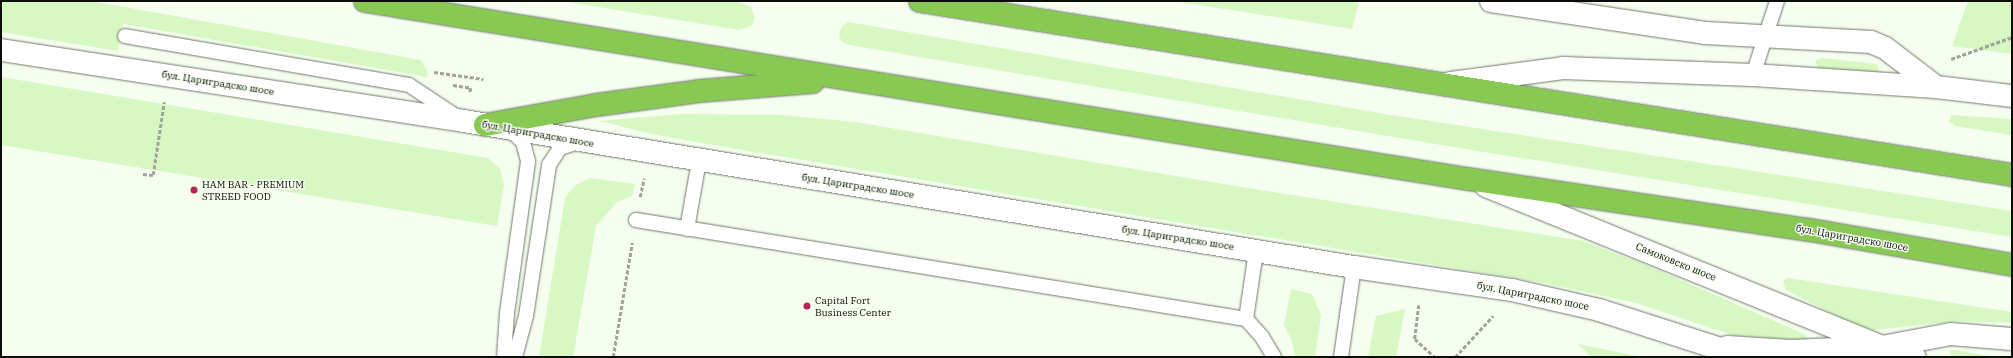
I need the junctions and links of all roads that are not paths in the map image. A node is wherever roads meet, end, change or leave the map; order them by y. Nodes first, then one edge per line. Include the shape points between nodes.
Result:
1 (365, 1) edge
2 (920, 1) edge
3 (962, 1) edge
4 (1491, 1) edge
5 (1777, 1) edge
6 (988, 6) edge
7 (125, 36) dead end
8 (1766, 36) junction
9 (1, 50) edge
10 (1753, 76) junction
11 (848, 79) junction
12 (1442, 85) junction
13 (1936, 87) junction
14 (2012, 96) edge
15 (464, 121) junction
16 (485, 125) junction
17 (506, 129) junction
18 (580, 141) junction
19 (699, 161) junction
20 (2012, 175) edge
21 (1468, 179) junction
22 (636, 220) road end
23 (687, 229) junction
24 (1256, 251) junction
25 (2012, 265) edge
26 (1354, 267) junction
27 (1246, 319) junction
28 (2012, 339) edge
29 (1710, 346) junction
30 (1882, 347) junction
31 (504, 357) edge
32 (514, 357) edge
33 (1274, 357) edge
34 (1341, 357) edge
35 (1745, 357) edge
36 (1914, 357) edge

1 - 11 highway, бул. Цариградско шосе
2 - 6 highway
3 - 6 street
4 - 8 street via 1705,33
5 - 8 lane
6 - 12 highway
7 - 15 lane via 409,86
8 - 10 lane
8 - 13 street via 1871,42 1885,48
9 - 15 street, бул. Цариградско шосе
10 - 12 street via 1563,68
10 - 13 street
11 - 16 highway via 699,91 596,105
11 - 21 highway, бул. Цариградско шосе
12 - 20 highway
13 - 14 street
15 - 16 street, бул. Цариградско шосе
16 - 17 street, бул. Цариградско шосе
17 - 18 street, бул. Цариградско шосе
17 - 31 lane via 524,142 528,161 507,313
18 - 19 street, бул. Цариградско шосе
18 - 32 lane via 560,148 549,165 526,316
19 - 23 lane
19 - 24 street, бул. Цариградско шосе
21 - 25 highway, бул. Цариградско шосе via 1810,230
21 - 30 street, Самоковско шосе
22 - 23 lane
23 - 27 lane
24 - 26 street, бул. Цариградско шосе
24 - 27 lane
26 - 29 street, бул. Цариградско шосе via 1512,290 1599,310
26 - 34 lane
27 - 33 lane via 1262,337
28 - 30 street via 1951,334
29 - 30 street, бул. Цариградско шосе via 1791,351
29 - 35 street, бул. Цариградско шосе
30 - 36 street, Самоковско шосе

